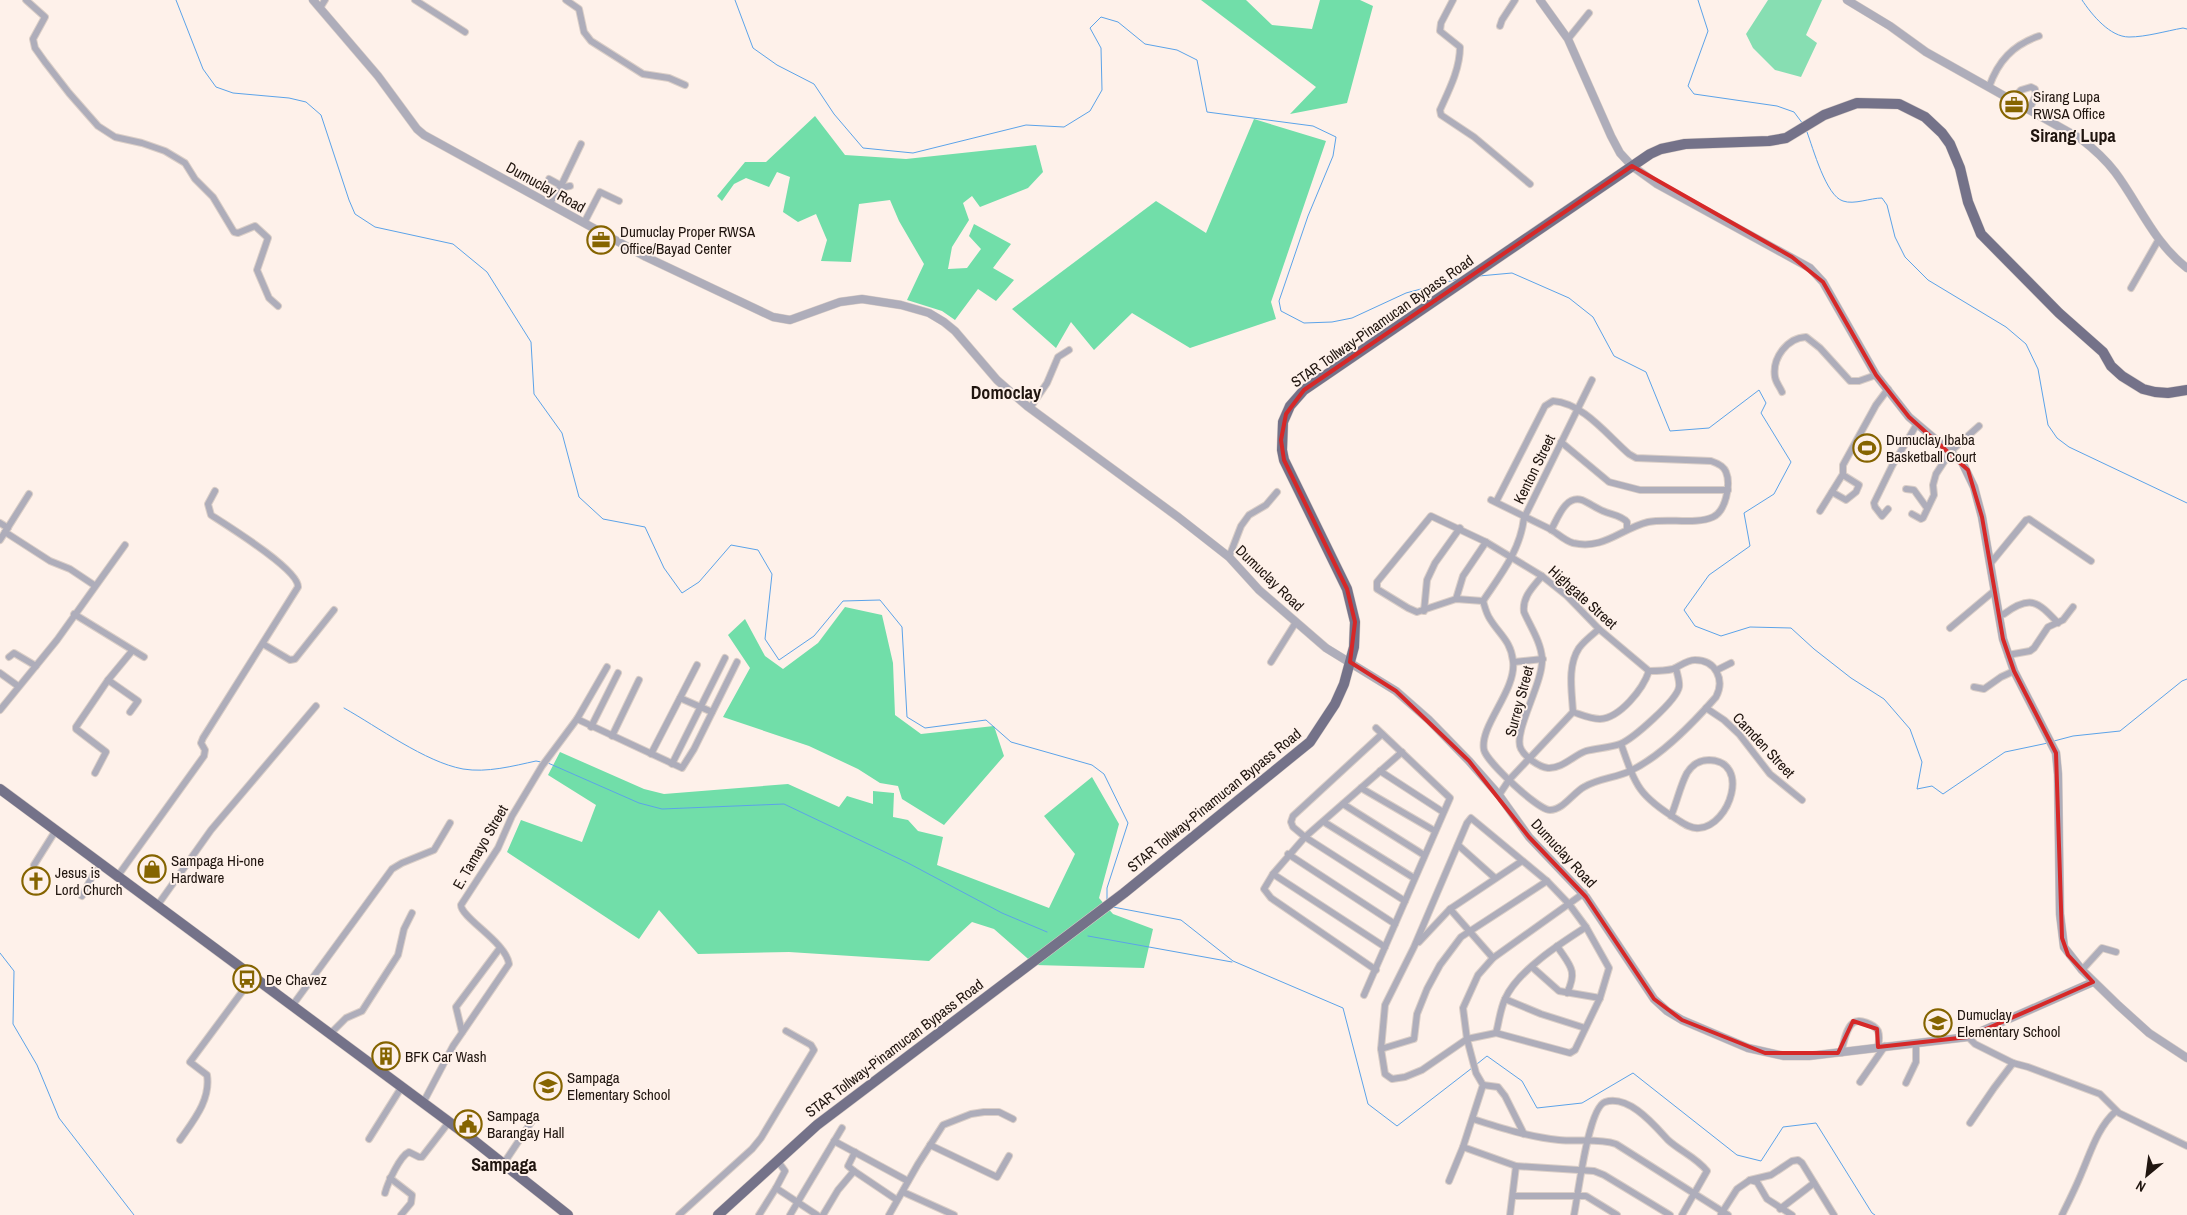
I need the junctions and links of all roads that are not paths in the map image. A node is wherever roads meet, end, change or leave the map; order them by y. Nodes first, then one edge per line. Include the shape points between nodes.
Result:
1 (26, 0) edge
2 (313, 0) edge
3 (325, 0) edge
4 (415, 0) edge
5 (566, 0) edge
6 (1453, 0) edge
7 (1515, 0) edge
8 (1540, 0) edge
9 (1847, 0) edge
10 (320, 8) junction
11 (1590, 13) dead end
12 (1500, 26) dead end
13 (465, 32) dead end
14 (2039, 36) dead end
15 (1568, 38) junction
16 (685, 85) dead end
17 (1989, 87) junction
18 (2012, 100) junction
19 (2029, 110) junction
20 (581, 144) dead end
21 (1632, 166) junction
22 (549, 179) dead end
23 (1530, 184) dead end
24 (560, 186) junction
25 (570, 186) dead end
26 (619, 201) dead end
27 (549, 204) junction
28 (584, 224) junction
29 (2159, 239) junction
30 (2187, 268) edge
31 (2131, 288) dead end
32 (278, 306) dead end
33 (1069, 350) dead end
34 (1876, 375) junction
35 (1592, 380) dead end
36 (1888, 389) junction
37 (2187, 390) edge
38 (1782, 392) dead end
39 (1030, 408) junction
40 (1579, 409) junction
41 (1917, 424) junction
42 (1979, 426) dead end
43 (1561, 442) junction
44 (1951, 451) junction
45 (1843, 475) junction
46 (1906, 489) dead end
47 (1728, 490) junction
48 (215, 491) dead end
49 (1277, 492) dead end
50 (1832, 492) junction
51 (29, 494) dead end
52 (1927, 508) junction
53 (1888, 509) dead end
54 (1820, 511) dead end
55 (1912, 514) dead end
56 (1524, 518) junction
57 (0, 523) edge
58 (1460, 528) junction
59 (1627, 529) junction
60 (6, 530) junction
61 (1551, 530) junction
62 (0, 540) edge
63 (1486, 542) junction
64 (124, 545) dead end
65 (1229, 557) junction
66 (1513, 557) junction
67 (2091, 561) dead end
68 (1990, 564) junction
69 (1542, 576) junction
70 (94, 585) junction
71 (1994, 591) junction
72 (1456, 599) junction
73 (1482, 601) junction
74 (2073, 607) dead end
75 (334, 610) dead end
76 (1424, 610) junction
77 (74, 614) junction
78 (2004, 614) dead end
79 (1296, 622) junction
80 (2058, 622) junction
81 (1950, 628) dead end
82 (1599, 629) junction
83 (263, 644) junction
84 (132, 651) junction
85 (2008, 655) junction
86 (9, 657) dead end
87 (144, 657) dead end
88 (725, 658) dead end
89 (1543, 659) junction
90 (737, 662) dead end
91 (1271, 662) dead end
92 (1350, 662) junction
93 (1514, 662) junction
94 (1731, 663) dead end
95 (697, 665) dead end
96 (36, 666) junction
97 (607, 667) dead end
98 (1676, 668) junction
99 (1717, 670) junction
100 (1649, 671) junction
101 (2014, 671) junction
102 (0, 673) edge
103 (618, 673) dead end
104 (108, 680) junction
105 (638, 680) dead end
106 (18, 686) junction
107 (1974, 688) dead end
108 (680, 698) junction
109 (316, 706) dead end
110 (700, 708) junction
111 (1706, 708) junction
112 (0, 710) edge
113 (130, 712) dead end
114 (712, 712) junction
115 (1573, 712) junction
116 (577, 719) junction
117 (591, 726) junction
118 (1376, 728) dead end
119 (1382, 734) junction
120 (612, 736) junction
121 (1620, 744) junction
122 (1402, 752) junction
123 (651, 754) junction
124 (1530, 759) junction
125 (672, 764) junction
126 (1380, 771) junction
127 (1630, 771) junction
128 (95, 773) dead end
129 (1509, 780) junction
130 (1360, 788) junction
131 (0, 789) edge
132 (1499, 794) junction
133 (1802, 800) dead end
134 (1343, 804) junction
135 (1443, 812) junction
136 (1671, 816) junction
137 (1324, 822) junction
138 (450, 823) dead end
139 (56, 830) junction
140 (1435, 831) junction
141 (1305, 837) junction
142 (1458, 845) junction
143 (1288, 854) junction
144 (1424, 855) junction
145 (1522, 861) junction
146 (34, 865) dead end
147 (97, 868) junction
148 (1273, 874) junction
149 (117, 877) junction
150 (1414, 878) junction
151 (1495, 878) junction
152 (1547, 881) junction
153 (1585, 895) junction
154 (82, 896) dead end
155 (1405, 901) junction
156 (157, 906) junction
157 (1568, 906) junction
158 (1450, 910) junction
159 (412, 913) dead end
160 (1395, 924) junction
161 (1586, 927) junction
162 (1469, 930) junction
163 (1556, 946) junction
164 (1385, 947) junction
165 (1414, 947) junction
166 (500, 948) junction
167 (2116, 952) dead end
168 (1493, 958) junction
169 (1532, 968) junction
170 (1376, 970) junction
171 (2082, 970) junction
172 (253, 977) junction
173 (2093, 982) junction
174 (1567, 994) junction
175 (1364, 995) dead end
176 (1505, 998) junction
177 (1600, 998) junction
178 (292, 1006) junction
179 (1586, 1028) junction
180 (786, 1031) dead end
181 (462, 1032) junction
182 (1496, 1033) junction
183 (330, 1034) junction
184 (1968, 1037) junction
185 (1468, 1042) junction
186 (1916, 1043) junction
187 (1881, 1046) junction
188 (1380, 1049) junction
189 (1841, 1053) junction
190 (2187, 1058) edge
191 (2013, 1064) junction
192 (1860, 1082) dead end
193 (1906, 1083) dead end
194 (1483, 1084) junction
195 (402, 1088) junction
196 (423, 1104) junction
197 (2116, 1111) junction
198 (534, 1118) dead end
199 (1013, 1119) dead end
200 (1473, 1119) junction
201 (449, 1122) junction
202 (1970, 1124) dead end
203 (842, 1128) dead end
204 (1524, 1134) junction
205 (369, 1139) dead end
206 (180, 1140) dead end
207 (834, 1141) junction
208 (1588, 1141) junction
209 (930, 1145) junction
210 (2187, 1146) edge
211 (1463, 1147) junction
212 (854, 1152) junction
213 (1009, 1156) dead end
214 (777, 1160) junction
215 (504, 1163) junction
216 (1516, 1166) junction
217 (1582, 1170) junction
218 (854, 1171) junction
219 (390, 1178) junction
220 (1750, 1180) junction
221 (908, 1181) junction
222 (1449, 1182) dead end
223 (1814, 1183) junction
224 (776, 1188) junction
225 (902, 1192) junction
226 (385, 1193) dead end
227 (1695, 1195) junction
228 (1513, 1196) junction
229 (1578, 1196) junction
230 (897, 1200) junction
231 (797, 1201) junction
232 (1780, 1209) junction
233 (1723, 1214) edge
234 (401, 1215) edge
235 (568, 1215) edge
236 (679, 1215) edge
237 (718, 1215) edge
238 (759, 1215) edge
239 (790, 1215) edge
240 (817, 1215) edge
241 (823, 1215) edge
242 (889, 1215) edge
243 (954, 1215) edge
244 (1510, 1215) edge
245 (1574, 1215) edge
246 (1617, 1215) edge
247 (1670, 1215) edge
248 (1682, 1215) edge
249 (1792, 1215) edge
250 (1834, 1215) edge
251 (2062, 1215) edge

1 - 32 street via 44,17 33,39 38,52 98,126 115,137 165,151 185,164 213,197 234,232 255,226 268,238 257,270 269,298
2 - 10 street, Dumuclay Road
3 - 10 street
4 - 13 street
5 - 16 street via 579,9 584,32 591,41 642,74 669,78
6 - 23 street via 1440,31 1460,47 1460,57 1440,110 1441,115 1474,137
7 - 12 street
8 - 15 street
9 - 17 street via 1926,52
10 - 27 street, Dumuclay Road via 417,128 438,143
11 - 15 street
14 - 17 street via 2021,42 2001,62
15 - 21 street via 1610,136
17 - 18 street
18 - 19 street
18 - 19 street via 2021,90 2035,89 2036,95
19 - 29 street via 2081,140 2101,156
20 - 24 street
21 - 34 street via 1657,184 1810,268 1823,282
21 - 37 main road, STAR Tollway-Pinamucan Bypass Road via 1650,154 1672,146 1786,138 1824,114 1857,103 1899,104 1925,117 1950,144 1981,234 2059,313 2103,352 2122,376 2143,389 2155,392 2168,394
21 - 92 main road, STAR Tollway-Pinamucan Bypass Road via 1304,390 1290,406 1281,431 1284,460 1347,589 1355,622
22 - 24 street
24 - 25 street
24 - 27 street
26 - 28 street via 600,192
27 - 28 street, Dumuclay Road
28 - 39 street, Dumuclay Road via 773,318 790,320 840,302 862,299 929,313 955,331 997,380
29 - 30 street
29 - 31 street
33 - 39 street via 1058,357 1047,383
34 - 36 street
34 - 38 street via 1850,381 1820,348 1806,337 1799,338 1786,346 1778,358 1776,380
35 - 40 street, Kenton Street
36 - 41 street
36 - 45 street via 1843,465
39 - 65 street, Dumuclay Road
40 - 43 street, Kenton Street
40 - 47 street via 1636,458 1712,460 1720,464 1726,471
40 - 56 street via 1562,401 1553,401 1545,406 1494,501
41 - 44 street
41 - 53 street via 1874,503 1882,516
42 - 44 street
43 - 47 street via 1609,482 1640,490
43 - 56 street, Kenton Street
44 - 52 street via 1935,477 1934,495
44 - 68 street via 1968,470 1978,498
45 - 50 street
45 - 50 street via 1858,484 1856,492 1846,500
46 - 52 street via 1914,490
47 - 59 street via 1720,512 1714,517 1659,520
48 - 83 street via 208,504 212,515 274,559 298,582
49 - 65 street via 1266,505 1249,515
50 - 54 street
51 - 60 street
52 - 55 street via 1922,518
56 - 61 street
56 - 66 street, Kenton Street via 1523,531
57 - 60 street
58 - 63 street, Highgate Street
58 - 76 street via 1427,580
58 - 76 street, Highgate Street via 1431,516 1426,519 1376,586 1408,608 1418,612
59 - 61 street via 1601,544 1572,542
59 - 61 street via 1623,517 1574,499 1566,504
60 - 62 street
60 - 70 street via 50,561 70,569
63 - 66 street, Highgate Street
63 - 72 street via 1463,576
64 - 70 street
65 - 79 street, Dumuclay Road via 1259,590
66 - 69 street, Highgate Street
66 - 73 street, Kenton Street
67 - 68 street via 2029,519
68 - 71 street
69 - 82 street, Highgate Street
69 - 89 street, Surrey Street via 1524,599 1523,606
70 - 77 street
71 - 81 street
71 - 85 street
72 - 73 street
72 - 76 street
73 - 93 street via 1488,617 1509,645
74 - 80 street
75 - 83 street via 295,659 290,660
77 - 84 street
77 - 96 street
78 - 80 street via 2012,608 2036,602
79 - 91 street
79 - 92 street, Dumuclay Road via 1326,648
80 - 85 street via 2048,627 2030,651
82 - 100 street, Highgate Street
82 - 115 street via 1579,647 1574,657
83 - 149 street via 203,738 204,756
84 - 87 street
84 - 104 street
85 - 101 street
86 - 96 street via 18,654
88 - 110 street
89 - 93 street
89 - 124 street, Surrey Street via 1540,678 1519,738 1521,751
90 - 114 street
92 - 132 street, Dumuclay Road via 1403,697
92 - 214 main road, STAR Tollway-Pinamucan Bypass Road via 1335,704 1310,742 1124,893 846,1102
93 - 129 street via 1511,680 1484,742 1484,752
94 - 99 street
95 - 108 street
96 - 106 street
97 - 116 street
98 - 99 street via 1696,660
98 - 100 street
98 - 121 street via 1677,693 1649,724
99 - 111 street via 1720,689
100 - 115 street via 1637,694 1617,712 1600,719
101 - 107 street via 1984,690
101 - 171 street via 2056,753 2062,938 2068,955
102 - 106 street
103 - 117 street
104 - 113 street via 138,700
104 - 128 street via 76,727 106,752
105 - 120 street
106 - 112 street
108 - 110 street
108 - 123 street
109 - 156 street via 212,830
110 - 114 street
110 - 125 street
111 - 127 street via 1667,746
111 - 133 street, Camden Street via 1739,734 1770,774
114 - 125 street via 684,767
115 - 124 street
116 - 117 street
116 - 166 street, E. Tamayo Street via 554,748 461,906 463,913
117 - 120 street
118 - 119 street
119 - 122 street
119 - 141 street via 1293,816 1292,825
120 - 123 street
121 - 124 street via 1585,752 1555,768 1543,767
121 - 127 street
122 - 126 street
122 - 135 street via 1450,798
123 - 125 street
124 - 129 street
126 - 130 street
126 - 135 street
127 - 129 street via 1595,780 1557,809 1549,810 1538,806
127 - 136 street via 1640,792
129 - 132 street
130 - 134 street
130 - 140 street
131 - 139 main road
132 - 153 street, Dumuclay Road via 1529,837
134 - 137 street
134 - 144 street
135 - 140 street
136 - 136 street via 1687,774 1700,760 1721,763 1731,772 1734,782 1729,801 1719,818 1709,826 1698,829
137 - 141 street
137 - 150 street
138 - 178 street via 434,850 392,869
139 - 146 street
139 - 147 main road
140 - 144 street
141 - 143 street
141 - 155 street
142 - 145 street via 1467,823 1473,818
142 - 151 street
142 - 165 street
143 - 148 street
143 - 160 street
144 - 150 street
145 - 151 street
145 - 152 street
147 - 149 main road
147 - 154 street
148 - 164 street
148 - 170 street via 1265,888 1266,895
149 - 156 main road
150 - 155 street
151 - 158 street
152 - 157 street
152 - 162 street
153 - 157 street
153 - 189 street, Dumuclay Road via 1654,999 1667,1011 1765,1053 1809,1056
155 - 160 street
156 - 172 main road
157 - 161 street
157 - 168 street
158 - 162 street
158 - 165 street
159 - 183 street via 398,955 362,1011 346,1018
160 - 164 street
161 - 163 street
161 - 177 street via 1609,968
162 - 168 street
162 - 188 street via 1440,965 1427,989 1417,1014 1414,1039
163 - 169 street
163 - 174 street via 1571,967 1574,979
164 - 170 street
165 - 188 street via 1385,1005
166 - 181 street via 456,1007
166 - 181 street, E. Tamayo Street via 509,964
167 - 171 street via 2102,948
168 - 185 street via 1478,975 1463,1008
169 - 174 street
169 - 176 street via 1518,978
170 - 175 street
171 - 173 street
172 - 178 main road
172 - 206 street via 190,1062 207,1075 208,1083 202,1107
173 - 184 street, Dumuclay Road
173 - 190 street via 2149,1033
174 - 177 street
176 - 179 street
176 - 182 street
177 - 179 street
178 - 183 main road
179 - 182 street via 1575,1050 1570,1053
180 - 236 street via 814,1050 756,1143
181 - 196 street, E. Tamayo Street
182 - 185 street
183 - 195 main road
184 - 186 street, Dumuclay Road
184 - 191 street
185 - 188 street via 1405,1077 1392,1078 1385,1074
185 - 194 street via 1476,1072
186 - 187 street, Dumuclay Road
186 - 193 street via 1916,1062
187 - 189 street, Dumuclay Road
187 - 189 street via 1877,1029 1857,1021 1852,1023
187 - 192 street
191 - 197 street via 2100,1094
191 - 202 street
194 - 200 street
194 - 204 street via 1498,1088 1505,1096
195 - 196 main road
195 - 205 street
196 - 201 main road
197 - 210 street
197 - 251 street via 2099,1134
198 - 215 street
199 - 209 street via 999,1112 970,1114 943,1125
200 - 204 street
200 - 211 street
201 - 215 main road
201 - 219 street via 422,1157 409,1152 404,1154
203 - 207 street
204 - 208 street
207 - 212 street
207 - 231 street
208 - 217 street
208 - 227 street via 1616,1144
208 - 227 street via 1600,1105 1616,1102 1630,1106 1647,1117 1707,1172
209 - 213 street via 996,1177
209 - 221 street
211 - 216 street
211 - 222 street
212 - 218 street via 848,1166
212 - 221 street
214 - 224 street via 785,1171
214 - 237 main road, STAR Tollway-Pinamucan Bypass Road
215 - 235 main road
216 - 217 street
216 - 228 street
217 - 229 street
217 - 247 street via 1604,1175
218 - 230 street
218 - 241 street
219 - 226 street
219 - 234 street via 412,1195
220 - 223 street via 1771,1175 1798,1160
220 - 232 street via 1757,1182 1767,1199
220 - 233 street via 1737,1189
221 - 225 street
223 - 232 street
223 - 250 street
224 - 231 street
224 - 238 street
225 - 230 street
225 - 243 street
227 - 233 street
227 - 248 street
228 - 229 street
228 - 244 street
229 - 245 street
229 - 246 street via 1586,1196
230 - 242 street
231 - 239 street
231 - 240 street
232 - 249 street

